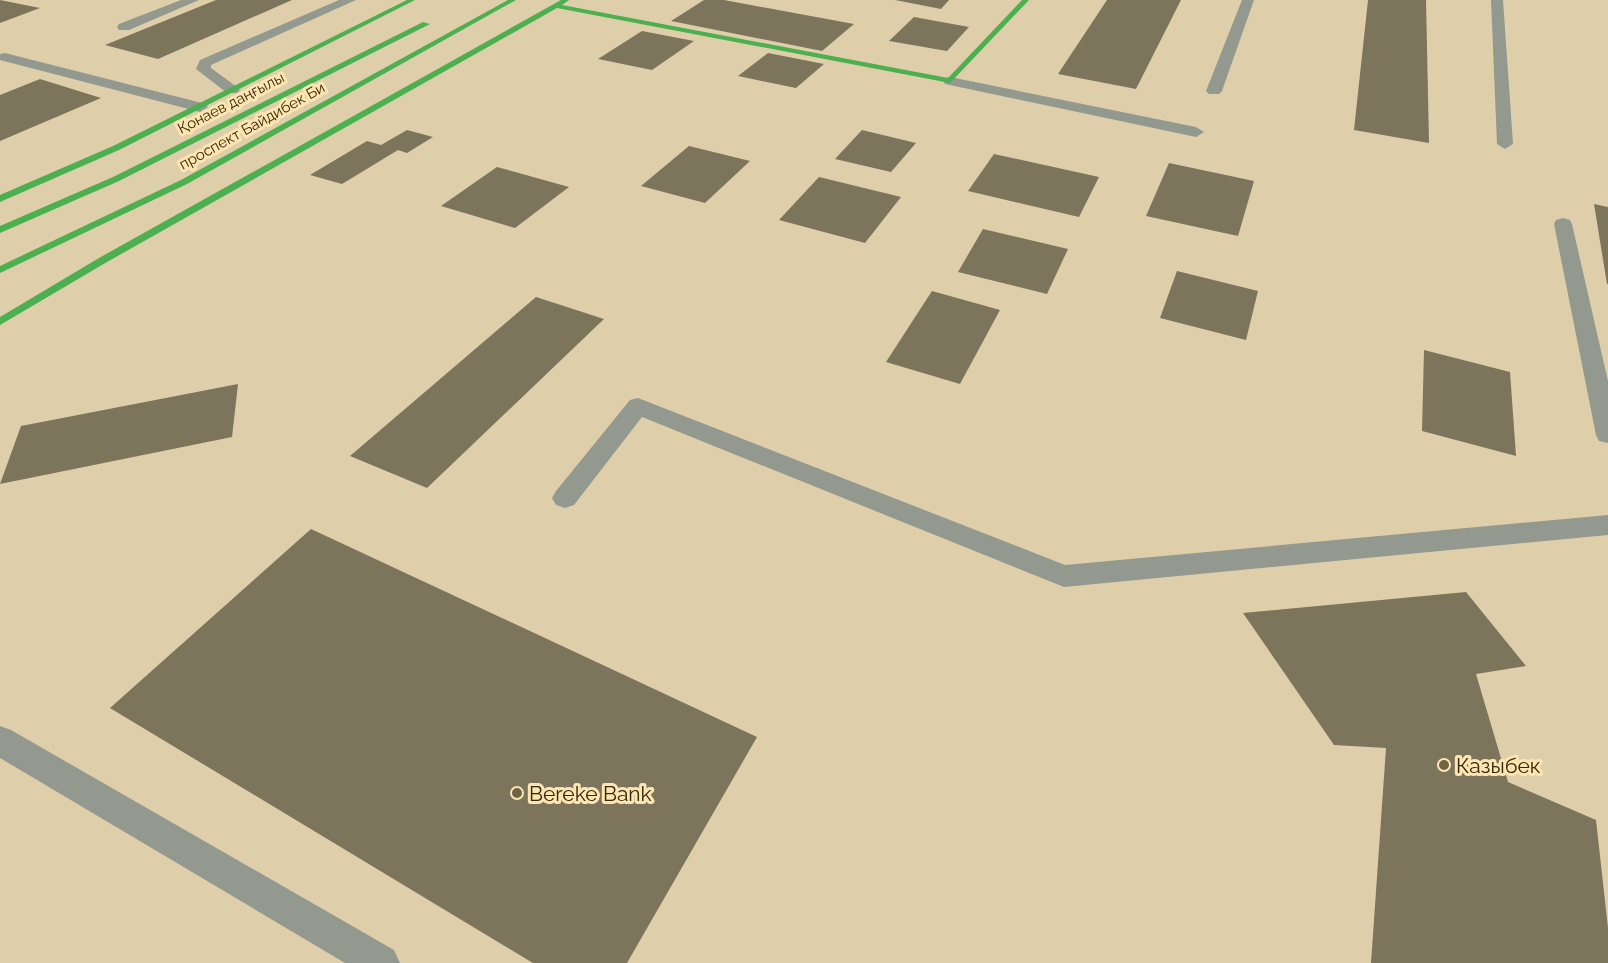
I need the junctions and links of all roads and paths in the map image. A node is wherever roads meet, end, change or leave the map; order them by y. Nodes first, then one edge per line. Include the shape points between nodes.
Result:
1 (193, 0) edge
2 (350, 0) edge
3 (412, 0) edge
4 (513, 0) edge
5 (1026, 0) edge
6 (1248, 0) edge
7 (1497, 0) edge
8 (561, 3) edge
9 (442, 16) dead end
10 (124, 27) dead end
11 (5, 57) dead end
12 (950, 81) junction
13 (232, 90) junction
14 (1214, 91) dead end
15 (200, 106) junction
16 (1196, 132) dead end
17 (1505, 144) dead end
18 (0, 199) edge
19 (1563, 224) dead end
20 (0, 230) edge
21 (0, 270) edge
22 (0, 322) edge
23 (1608, 435) edge
24 (565, 498) dead end
25 (1608, 525) edge
26 (0, 741) edge
27 (381, 963) edge

1 - 10 lane
2 - 13 lane via 205,63 202,69
3 - 13 main road
4 - 21 main road, проспект Байдибек Би via 184,182
5 - 12 main road
6 - 14 lane
7 - 17 lane
8 - 12 main road
8 - 22 main road via 113,254
9 - 20 main road, Қонаев даңғылы via 116,179
11 - 15 lane
12 - 16 lane
13 - 15 main road
15 - 18 main road
19 - 23 lane
24 - 25 lane via 638,406 1064,576
26 - 27 lane

